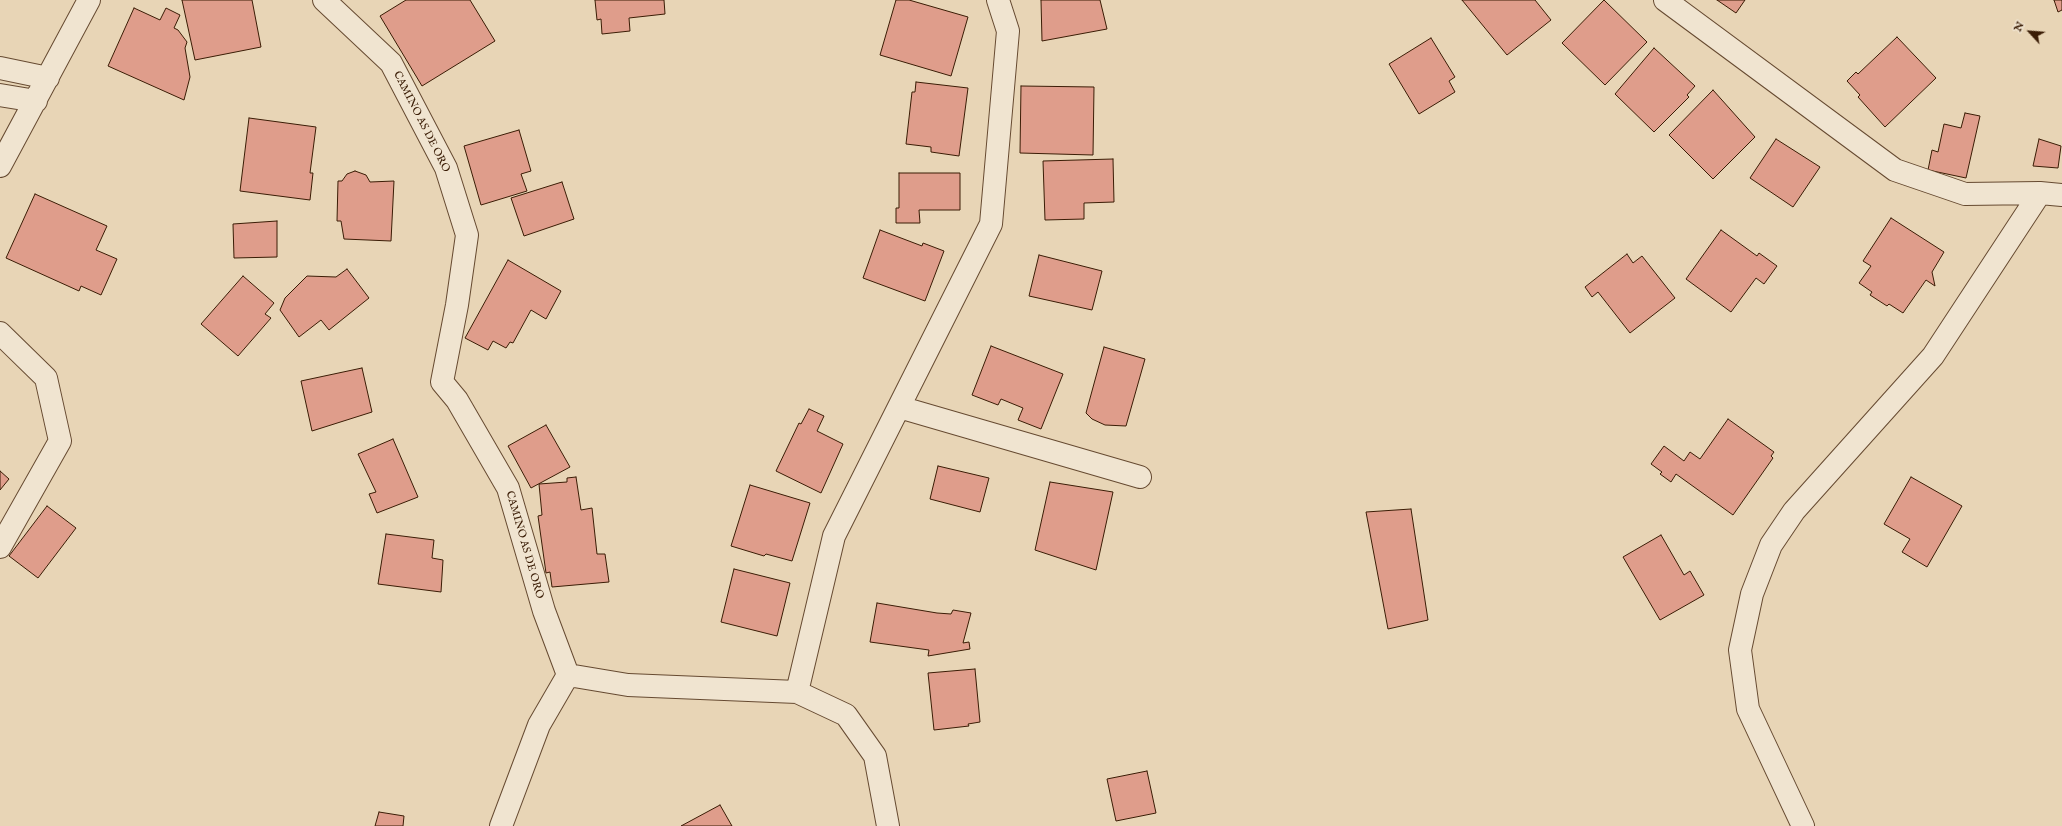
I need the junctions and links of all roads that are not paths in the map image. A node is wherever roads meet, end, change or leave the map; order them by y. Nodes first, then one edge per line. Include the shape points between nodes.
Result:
1 (89, 0) edge
2 (324, 0) edge
3 (998, 0) edge
4 (1665, 0) edge
5 (0, 68) edge
6 (48, 78) junction
7 (0, 95) edge
8 (36, 101) junction
9 (0, 166) edge
10 (2040, 193) junction
11 (2062, 195) edge
12 (0, 334) edge
13 (899, 407) junction
14 (1140, 477) dead end
15 (0, 547) edge
16 (568, 675) junction
17 (797, 692) junction
18 (501, 826) edge
19 (888, 826) edge
20 (1803, 826) edge

1 - 6 street
2 - 16 street, CAMINO AS DE ORO via 391,62 446,168 467,235 442,382 457,400 508,488 544,611
3 - 13 street via 1008,31 991,224
4 - 10 street via 1895,170 1965,194
5 - 6 street
6 - 8 street
7 - 8 street
8 - 9 street
10 - 11 street
10 - 20 street via 1933,356 1794,511 1772,545 1752,594 1740,650 1748,709
12 - 15 street via 46,378 60,441
13 - 14 street
13 - 17 street via 834,536
16 - 17 street via 628,685
16 - 18 street via 539,725
17 - 19 street via 846,715 875,756

